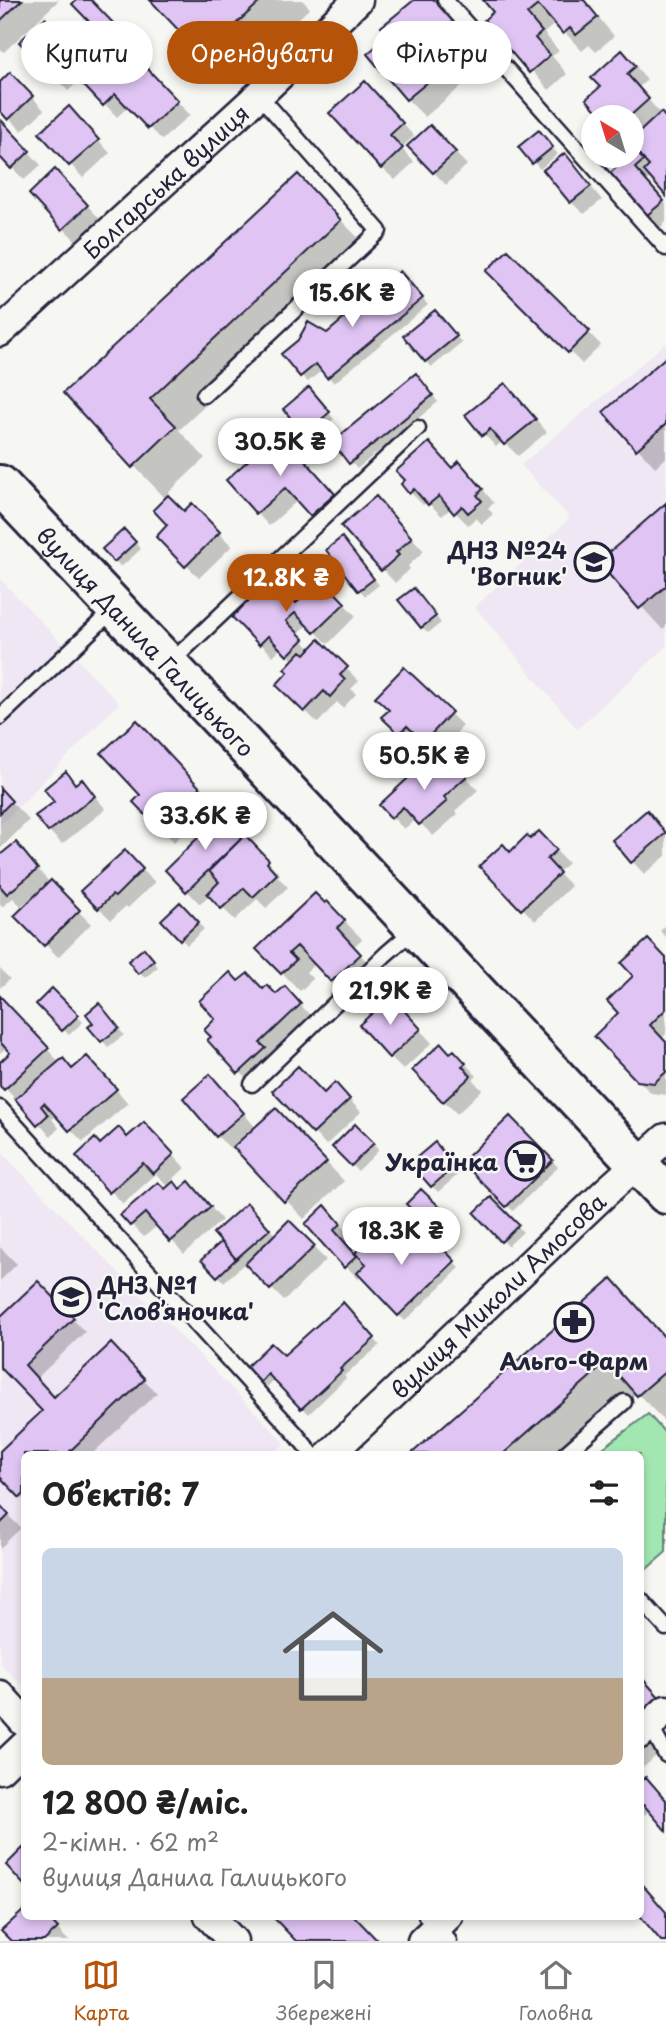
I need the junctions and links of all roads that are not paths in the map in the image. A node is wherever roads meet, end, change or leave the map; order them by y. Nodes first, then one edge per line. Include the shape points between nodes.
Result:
1 (358, 0) edge
2 (445, 0) edge
3 (259, 95) junction
4 (666, 248) edge
5 (0, 332) edge
6 (204, 395) dead end
7 (418, 428) dead end
8 (0, 485) edge
9 (116, 608) junction
10 (168, 664) junction
11 (0, 717) edge
12 (416, 928) junction
13 (252, 1084) dead end
14 (0, 1108) edge
15 (666, 1138) edge
16 (638, 1164) junction
17 (666, 1194) edge
18 (624, 1402) dead end
19 (310, 1451) edge
20 (333, 1451) edge
21 (568, 1451) edge
22 (644, 1603) edge
23 (666, 1628) edge
24 (0, 1695) edge
25 (21, 1719) edge
26 (652, 1723) edge
27 (21, 1749) edge
28 (666, 1755) edge
29 (0, 1769) edge
30 (213, 1920) edge
31 (233, 1941) edge

1 - 3 street, Болгарська вулиця
2 - 4 lane
3 - 5 street, Болгарська вулиця
3 - 6 lane via 379,231
7 - 10 lane
8 - 9 main road, вулиця Данила Галицького
9 - 10 main road, вулиця Данила Галицького
9 - 11 lane
10 - 12 main road, вулиця Данила Галицького
12 - 13 lane
12 - 16 main road, вулиця Данила Галицького
14 - 19 lane
15 - 16 street, вулиця Миколи Амосова
16 - 17 main road, вулиця Данила Галицького
16 - 20 street, вулиця Миколи Амосова
18 - 21 lane
22 - 23 lane
24 - 25 street
26 - 28 lane
27 - 29 street
30 - 31 street

